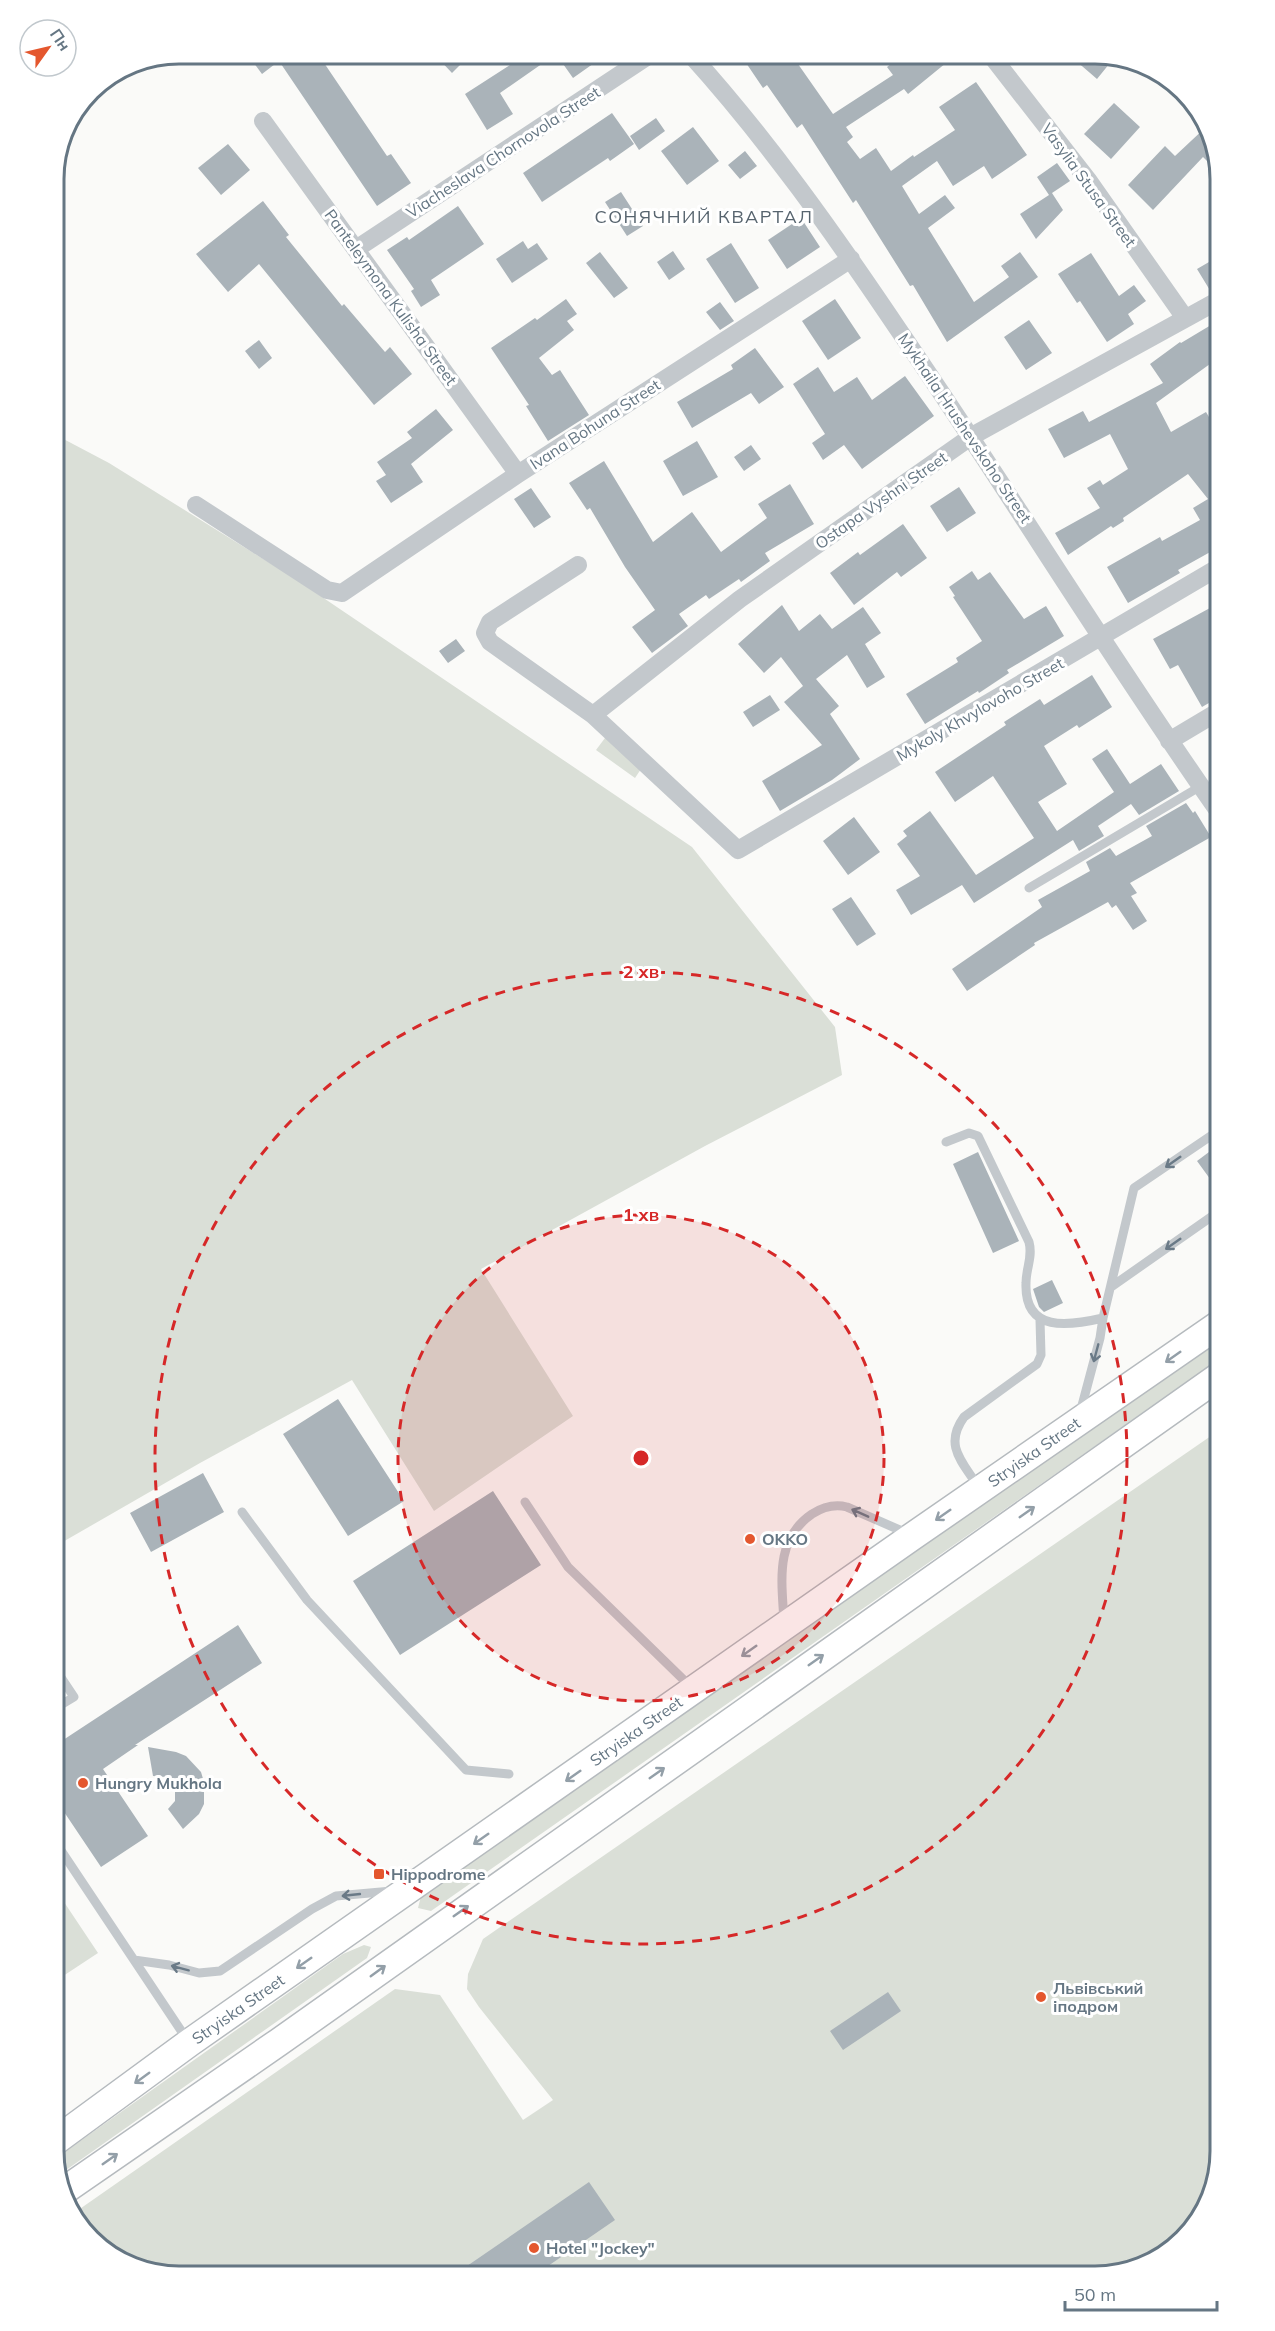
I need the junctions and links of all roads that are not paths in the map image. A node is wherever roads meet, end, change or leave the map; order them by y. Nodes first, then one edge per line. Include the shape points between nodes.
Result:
1 (634, 65) edge
2 (700, 65) edge
3 (999, 65) edge
4 (263, 121) dead end
5 (356, 249) junction
6 (851, 259) junction
7 (1210, 305) edge
8 (1185, 318) junction
9 (972, 436) junction
10 (518, 474) junction
11 (196, 505) dead end
12 (578, 565) dead end
13 (1210, 573) edge
14 (1102, 637) junction
15 (593, 715) junction
16 (1210, 717) edge
17 (1169, 741) junction
18 (1201, 786) junction
19 (1210, 799) edge
20 (1029, 888) dead end
21 (1210, 1136) edge
22 (946, 1142) dead end
23 (1210, 1218) edge
24 (1111, 1287) junction
25 (1103, 1318) junction
26 (1040, 1320) junction
27 (1210, 1331) edge
28 (1210, 1383) edge
29 (1078, 1422) junction
30 (980, 1490) junction
31 (525, 1502) dead end
32 (242, 1512) dead end
33 (914, 1536) junction
34 (784, 1626) junction
35 (64, 1682) edge
36 (694, 1689) junction
37 (64, 1702) edge
38 (509, 1774) dead end
39 (64, 1855) edge
40 (410, 1889) junction
41 (134, 1960) junction
42 (189, 2043) junction
43 (64, 2135) edge
44 (70, 2186) edge

1 - 5 street, Viacheslava Chornovola Street
2 - 6 street, Mykhaila Hrushevskoho Street
3 - 8 street, Vasylia Stusa Street via 1088,180
4 - 5 street, Panteleymona Kulisha Street
5 - 10 street, Panteleymona Kulisha Street
6 - 9 street, Mykhaila Hrushevskoho Street
6 - 10 street, Ivana Bohuna Street
7 - 8 street, Ostapa Vyshni Street
8 - 9 street, Ostapa Vyshni Street
9 - 14 street, Mykhaila Hrushevskoho Street
9 - 15 street, Ostapa Vyshni Street via 740,598
10 - 11 street, Ivana Bohuna Street via 342,593 327,590
12 - 15 street via 490,622 485,633 490,642
13 - 14 street, Mykoly Khvylovoho Street
14 - 15 street, Mykoly Khvylovoho Street via 738,850
14 - 17 street, Mykhaila Hrushevskoho Street
16 - 17 street
17 - 18 street, Mykhaila Hrushevskoho Street
18 - 19 street, Mykhaila Hrushevskoho Street
18 - 20 lane
21 -> 24 lane via 1134,1188
22 - 26 lane via 969,1133 978,1136 1029,1242 1032,1251 1026,1295
23 -> 24 lane
24 - 25 lane
25 - 26 lane via 1073,1325
25 -> 29 lane
26 - 30 lane via 1041,1355 1037,1364 964,1417 957,1428 955,1451
27 -> 29 main road, Stryiska Street
44 -> 28 main road
29 - 30 main road, Stryiska Street
30 -> 33 main road, Stryiska Street
31 - 36 lane via 568,1568
32 - 38 lane via 307,1600 466,1770
33 - 34 main road, Stryiska Street
33 -> 34 lane via 848,1507 838,1505 815,1512 793,1532 785,1547 781,1566
34 -> 36 main road, Stryiska Street
35 - 37 lane via 74,1696
36 -> 40 main road, Stryiska Street
39 - 41 lane
40 -> 41 lane via 336,1896 220,1971 199,1973
40 -> 42 main road, Stryiska Street
41 - 42 lane
42 -> 43 main road, Stryiska Street

